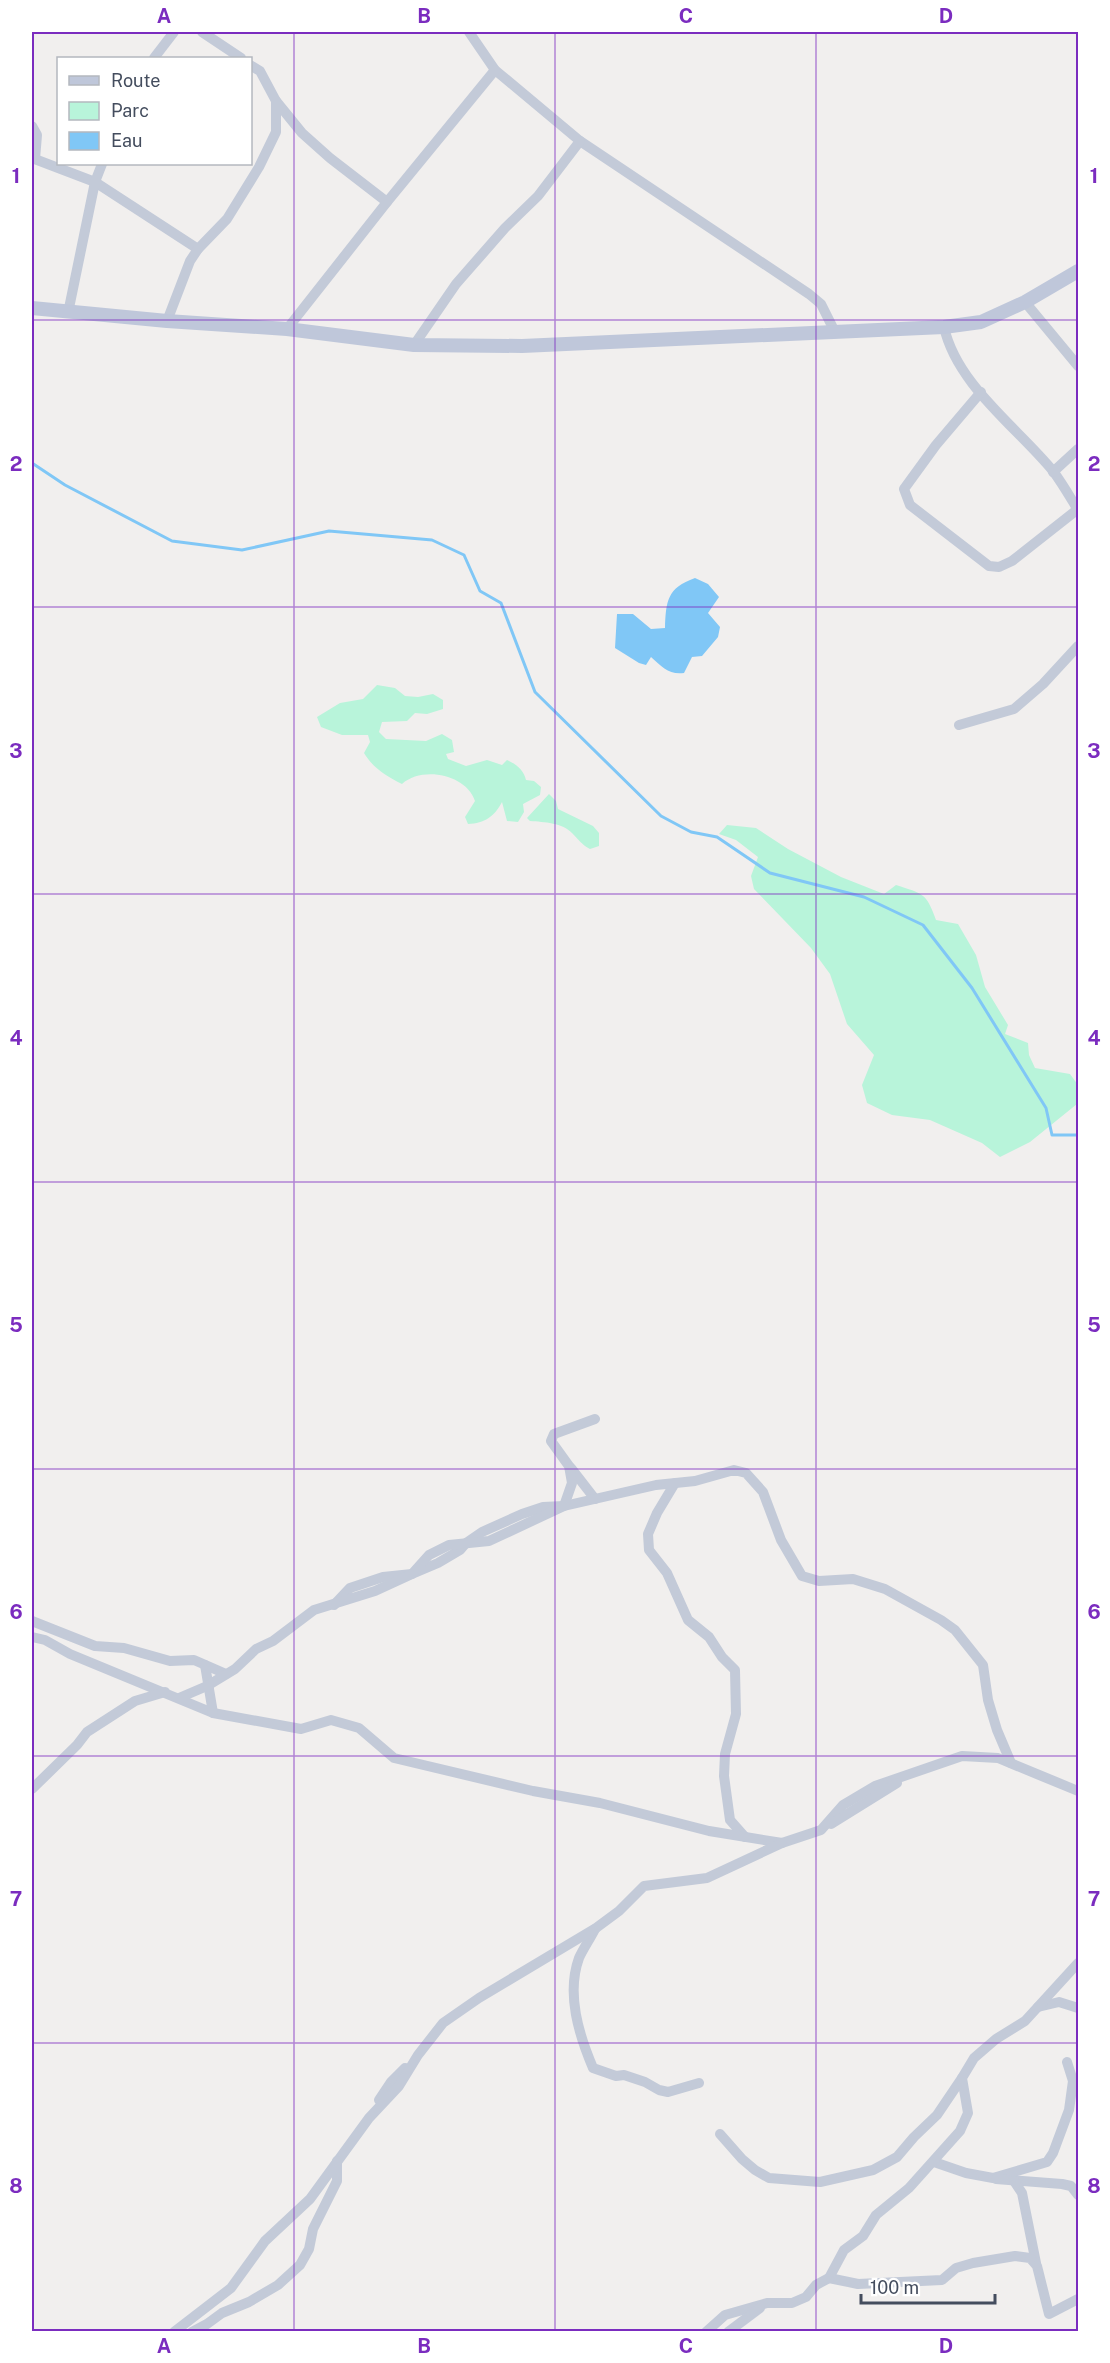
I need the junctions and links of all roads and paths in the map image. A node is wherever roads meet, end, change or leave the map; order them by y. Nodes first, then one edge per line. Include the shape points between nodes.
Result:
1 (174, 32) edge
2 (202, 32) edge
3 (469, 32) edge
4 (155, 57) edge
5 (240, 57) edge
6 (252, 66) edge
7 (495, 70) junction
8 (276, 101) junction
9 (32, 126) edge
10 (580, 141) junction
11 (33, 158) edge
12 (102, 165) edge
13 (95, 182) junction
14 (387, 202) junction
15 (198, 249) junction
16 (1078, 271) edge
17 (1025, 302) junction
18 (32, 308) edge
19 (68, 313) junction
20 (167, 321) junction
21 (944, 327) junction
22 (287, 329) junction
23 (835, 332) junction
24 (414, 345) junction
25 (1078, 366) edge
26 (981, 392) junction
27 (1078, 449) edge
28 (1053, 472) junction
29 (1078, 510) edge
30 (1078, 645) edge
31 (959, 725) dead end
32 (595, 1419) dead end
33 (569, 1466) junction
34 (675, 1483) junction
35 (595, 1499) junction
36 (564, 1506) junction
37 (32, 1621) edge
38 (32, 1637) edge
39 (206, 1665) junction
40 (226, 1674) junction
41 (207, 1686) junction
42 (165, 1692) junction
43 (179, 1698) junction
44 (213, 1713) junction
45 (1011, 1763) junction
46 (32, 1789) edge
47 (1078, 1791) edge
48 (745, 1837) junction
49 (782, 1843) junction
50 (596, 1928) junction
51 (1078, 1963) edge
52 (1038, 2007) junction
53 (1078, 2008) edge
54 (1066, 2062) dead end
55 (962, 2078) junction
56 (699, 2083) dead end
57 (1078, 2112) edge
58 (1066, 2121) junction
59 (720, 2134) dead end
60 (337, 2161) junction
61 (934, 2162) junction
62 (993, 2178) junction
63 (1014, 2181) junction
64 (1078, 2195) edge
65 (1037, 2266) junction
66 (829, 2278) junction
67 (1078, 2299) edge
68 (767, 2303) junction
69 (174, 2331) edge
70 (192, 2331) edge
71 (706, 2331) edge
72 (728, 2331) edge

1 - 4 street
2 - 5 street
3 - 7 street
6 - 8 street via 260,71
7 - 10 street
7 - 14 street
8 - 14 street via 302,133
8 - 15 street via 276,132 259,167 227,219
9 - 11 street via 37,135
10 - 23 street via 809,294 821,304
10 - 24 street via 538,196 456,284
11 - 13 street
12 - 13 street
13 - 15 street
13 - 19 street
14 - 22 street
15 - 20 street
16 - 17 main road
17 - 21 main road via 981,322
17 - 25 street
18 - 19 main road
19 - 20 main road
20 - 22 main road
21 - 23 main road
21 - 26 street via 955,358
22 - 24 main road
23 - 24 main road via 522,346
26 - 28 street
26 - 29 street via 909,480 904,489 910,505 989,566 999,567
27 - 28 street
28 - 29 street
30 - 31 street via 1014,709
32 - 33 street via 554,1434 551,1441
33 - 35 street
33 - 36 street via 572,1483
34 - 35 street
34 - 45 street via 734,1470 746,1473 763,1492 781,1540 802,1576 819,1581 853,1579 885,1589 955,1630 983,1665 988,1700
34 - 48 street via 648,1534 649,1550 667,1573 688,1620 709,1637 735,1670 736,1714 725,1754 724,1776 730,1820
35 - 36 street
36 - 40 street via 496,1538 449,1545 429,1555 412,1574 375,1591 314,1610
37 - 39 street via 95,1646
38 - 42 street
39 - 40 street
39 - 41 street
40 - 41 street
41 - 43 street
41 - 44 street
42 - 43 street
42 - 46 street via 135,1701 87,1732
43 - 44 street
44 - 48 street via 301,1729 331,1720 359,1728 394,1758
45 - 47 street
45 - 49 street via 998,1758 962,1756 927,1767 874,1786 843,1805 821,1830
48 - 49 street
49 - 50 street via 707,1878 644,1886
50 - 56 street via 579,1959 574,1980 580,2038 593,2068 668,2092
50 - 60 street via 443,2023 399,2086
51 - 52 street
52 - 53 street via 1059,2002
52 - 55 street via 974,2058
54 - 58 street via 1073,2081
55 - 59 street via 938,2115 897,2157 873,2170 820,2181 769,2178 742,2159
55 - 61 street via 968,2113 960,2131
57 - 58 street
58 - 62 street via 1047,2162
60 - 69 street via 310,2199 265,2241 231,2288
60 - 70 street via 337,2181 300,2265 278,2285
61 - 62 street
61 - 66 street via 876,2215 863,2236 844,2250
62 - 63 street
63 - 64 street via 1062,2184 1071,2186
63 - 65 street via 1022,2193
65 - 66 street via 1030,2258 1014,2256 956,2268 942,2280 858,2284
65 - 67 street via 1049,2314
66 - 68 street via 792,2303
68 - 71 street via 725,2315
68 - 72 street

